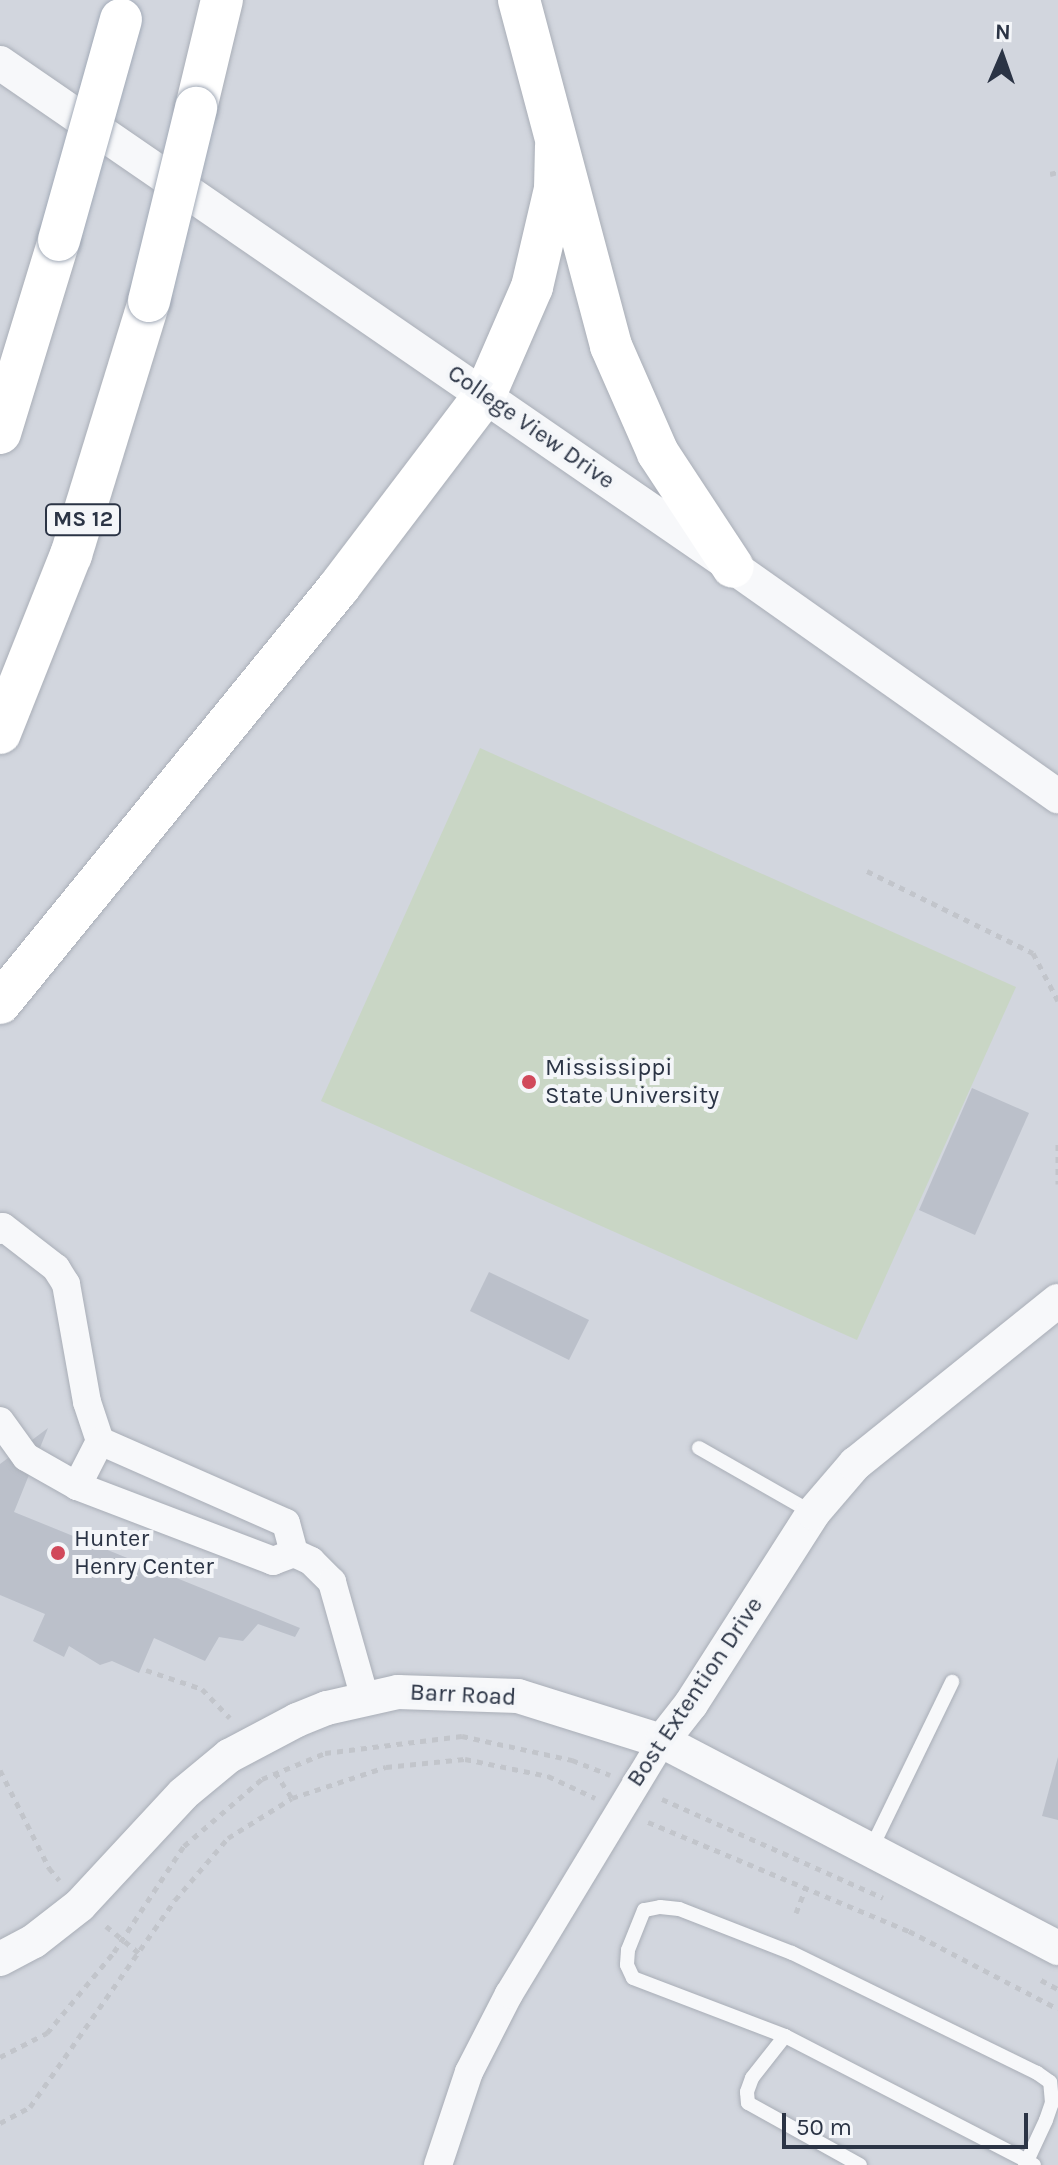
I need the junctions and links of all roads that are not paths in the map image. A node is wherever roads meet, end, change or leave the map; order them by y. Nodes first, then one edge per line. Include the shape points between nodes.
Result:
1 (222, 0) edge
2 (519, 0) edge
3 (123, 10) edge
4 (0, 63) edge
5 (556, 146) junction
6 (485, 395) junction
7 (0, 433) edge
8 (733, 567) junction
9 (0, 733) edge
10 (1058, 796) edge
11 (0, 1003) edge
12 (1, 1228) edge
13 (1058, 1301) edge
14 (0, 1421) edge
15 (100, 1441) junction
16 (699, 1448) dead end
17 (77, 1486) junction
18 (813, 1513) junction
19 (294, 1553) junction
20 (952, 1682) dead end
21 (365, 1699) junction
22 (662, 1741) junction
23 (871, 1849) junction
24 (1058, 1948) edge
25 (0, 1959) edge
26 (785, 2036) junction
27 (1028, 2164) edge
28 (438, 2165) edge
29 (860, 2165) edge

1 - 9 main road, MS 12, bridge via 149,301 71,555
2 - 5 main road
3 - 7 main road, bridge
4 - 6 street, College View Drive
5 - 6 main road via 555,189 532,287
5 - 8 main road via 611,346 658,453
6 - 8 street, College View Drive
6 - 11 main road via 339,587
8 - 10 street, College View Drive
12 - 15 street via 56,1268 66,1284 87,1402
13 - 18 street, Bost Extention Drive via 855,1464
14 - 17 street via 26,1457
15 - 17 street
15 - 19 street via 286,1523
16 - 18 lane
17 - 19 street via 273,1561
18 - 22 street, Bost Extention Drive
19 - 21 street via 332,1582
20 - 23 lane
21 - 22 street, Barr Road via 398,1692 518,1696
21 - 25 street, Barr Road via 297,1720 229,1756 183,1794 80,1905 34,1941
22 - 23 street, Barr Road
22 - 28 street, Bost Extention Drive via 509,1994 469,2072
23 - 24 street, Barr Road
26 - 27 lane
26 - 27 lane via 633,1978 628,1950 644,1910 679,1909 792,1953 1037,2073 1050,2082 1052,2103
26 - 29 lane via 752,2078 748,2103

